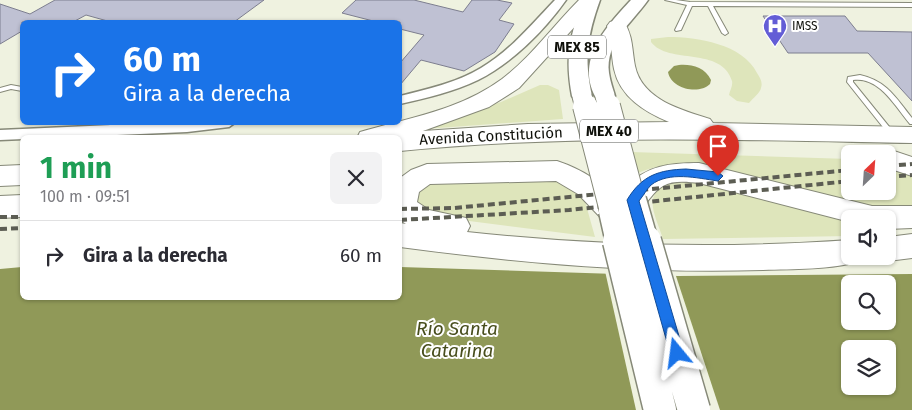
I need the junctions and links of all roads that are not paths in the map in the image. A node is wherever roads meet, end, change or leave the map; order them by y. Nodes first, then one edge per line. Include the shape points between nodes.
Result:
1 (561, 0) edge
2 (591, 0) edge
3 (640, 0) edge
4 (668, 0) edge
5 (690, 4) junction
6 (710, 4) junction
7 (912, 5) edge
8 (617, 26) junction
9 (678, 30) dead end
10 (725, 33) dead end
11 (20, 89) edge
12 (0, 90) edge
13 (402, 100) edge
14 (151, 125) edge
15 (112, 126) edge
16 (724, 132) junction
17 (0, 135) edge
18 (379, 135) edge
19 (901, 138) edge
20 (402, 142) edge
21 (841, 153) edge
22 (402, 155) edge
23 (912, 167) edge
24 (20, 175) edge
25 (0, 176) edge
26 (20, 206) edge
27 (622, 206) junction
28 (0, 207) edge
29 (912, 217) edge
30 (402, 235) edge
31 (912, 246) edge
32 (896, 248) edge
33 (564, 253) junction
34 (841, 253) edge
35 (660, 410) edge
36 (694, 410) edge

1 - 13 street via 514,49 476,77 443,90
2 - 18 highway via 522,72 495,94 438,117
2 - 27 main road, MEX 85, bridge via 576,47 576,67 582,96
3 - 8 main road, MEX 85
4 - 5 lane
5 - 6 lane
5 - 9 lane
6 - 7 lane
6 - 10 lane
8 - 16 highway via 626,74 640,96 668,113
8 - 27 main road, MEX 85, bridge via 601,54 599,72
11 - 12 lane
14 - 15 street
15 - 17 street
16 - 19 highway, Avenida Constitución / MEX 40
16 - 20 highway, Avenida Constitución / MEX 40 via 560,131
19 - 19 lane via 877,82 864,77 850,78 850,82
19 - 23 highway, Avenida Constitución
21 - 22 highway via 659,148
24 - 25 highway
26 - 28 highway
27 - 29 highway via 655,177 699,173 872,217
27 - 33 highway via 570,174 557,171 427,174 409,184 404,194 404,203 410,213 431,221 514,237
27 - 35 highway, MEX 85, bridge
27 - 36 highway, MEX 85, bridge
30 - 33 highway
31 - 32 highway
33 - 34 highway via 715,259

